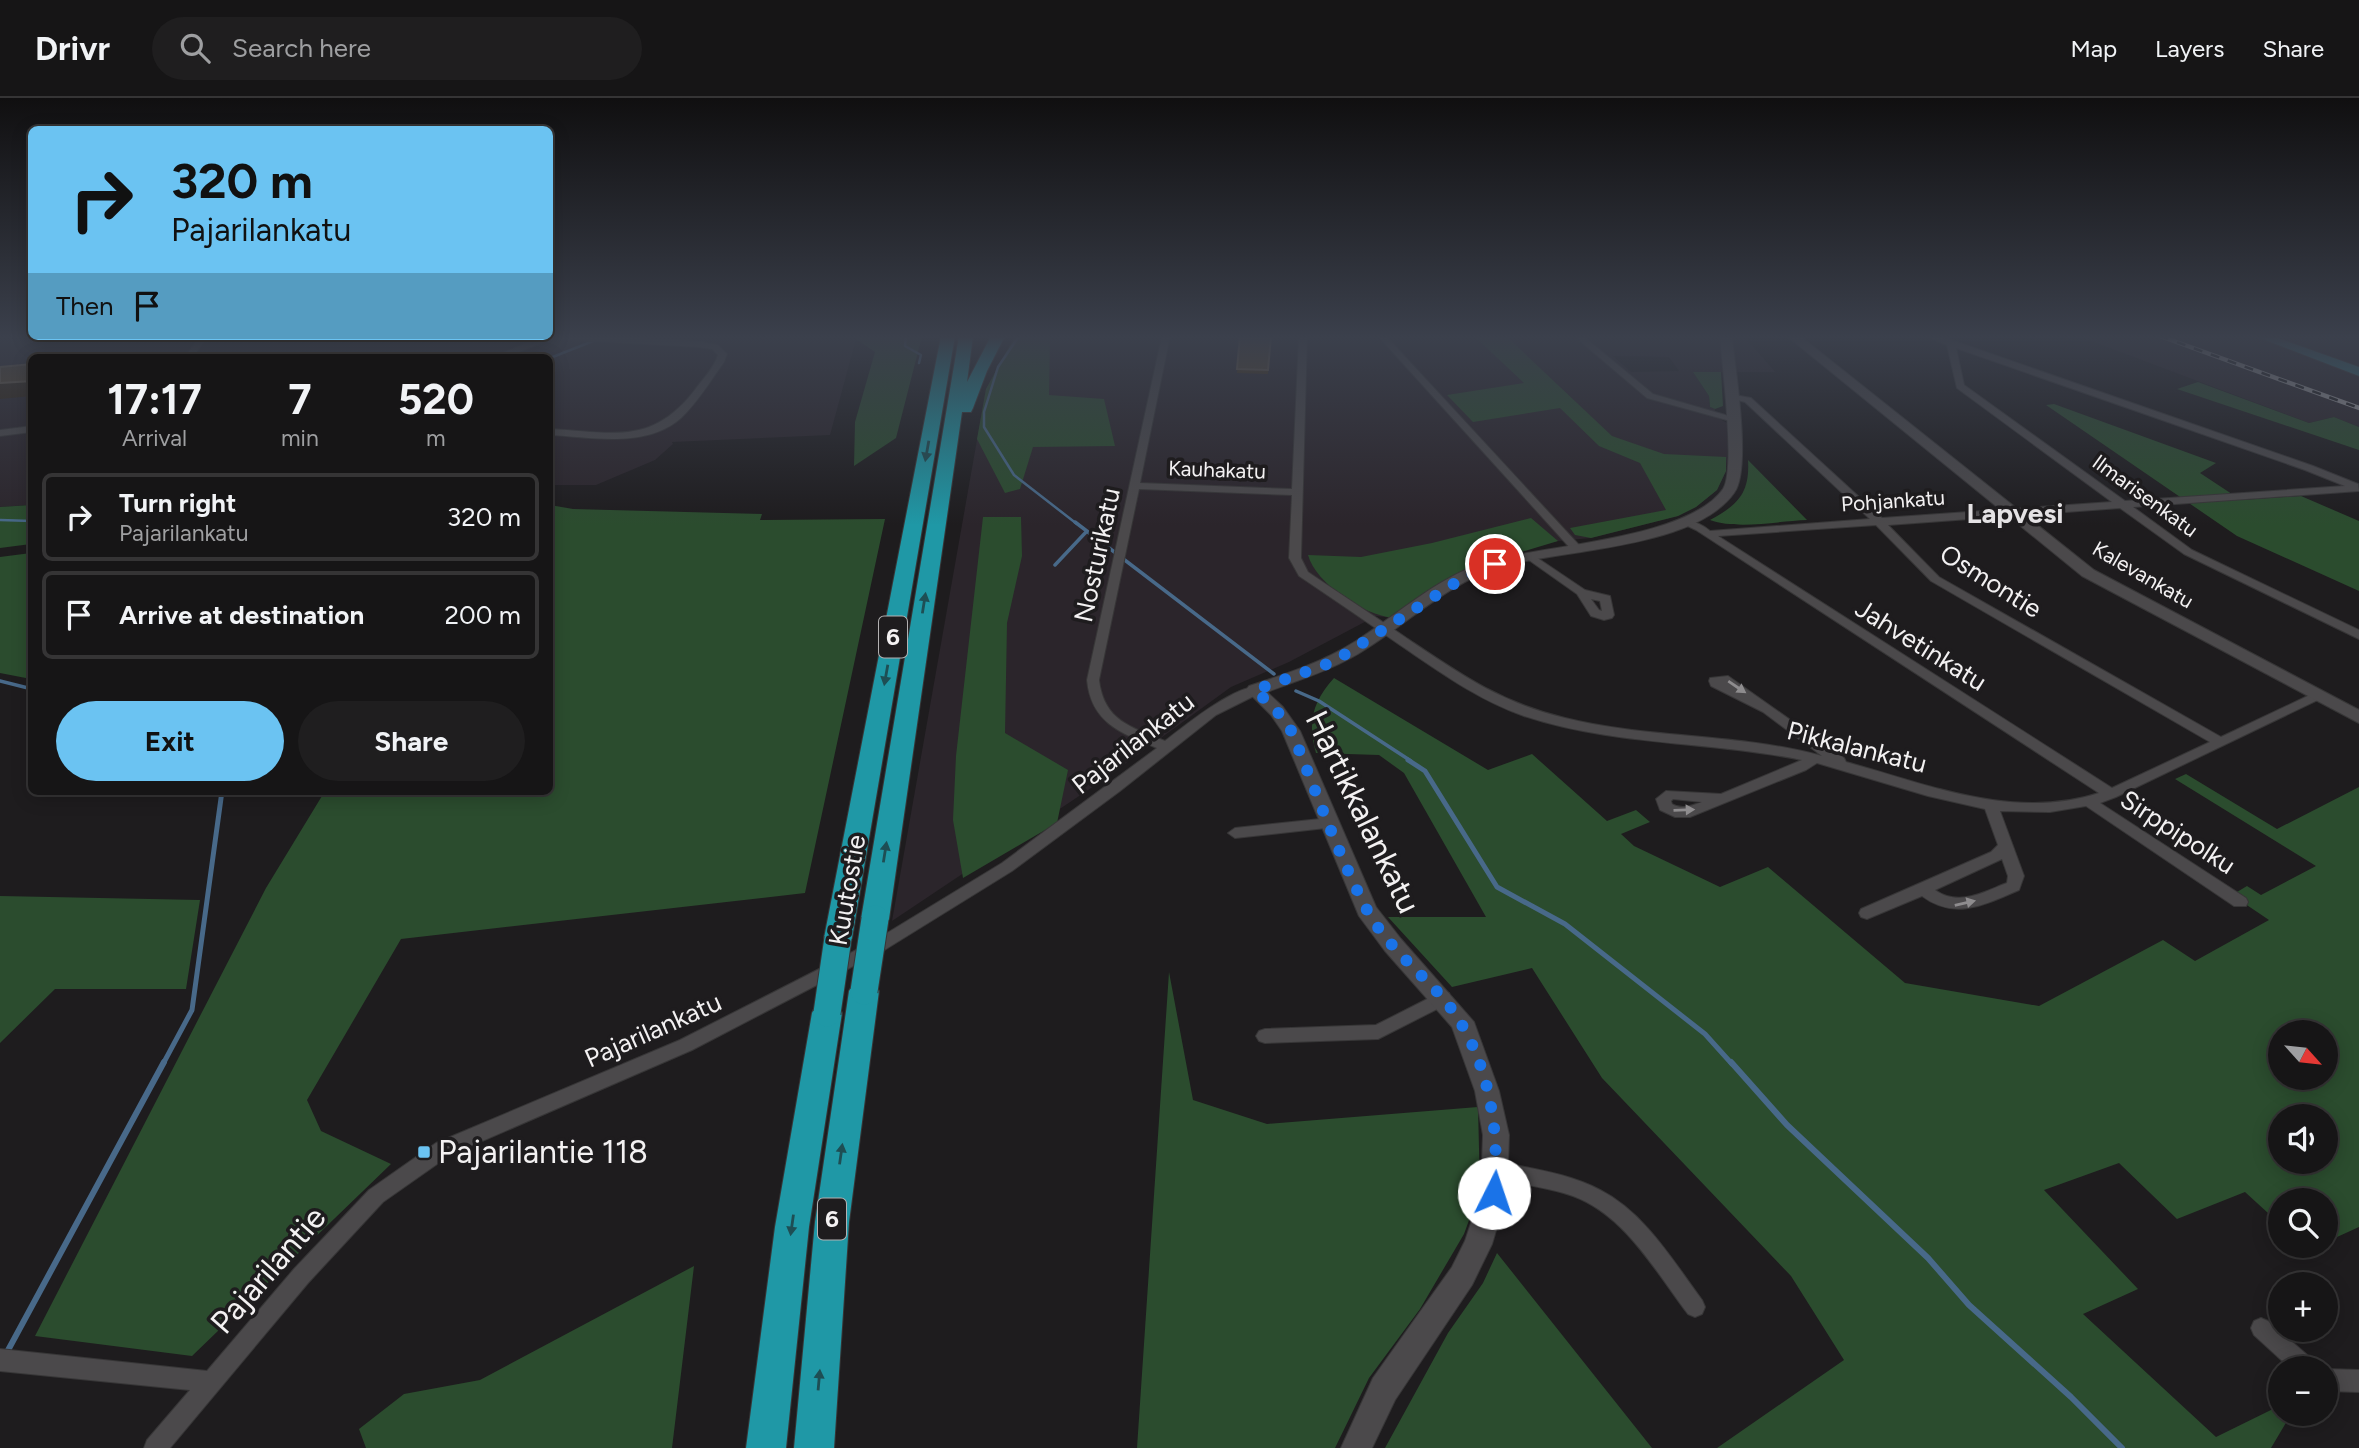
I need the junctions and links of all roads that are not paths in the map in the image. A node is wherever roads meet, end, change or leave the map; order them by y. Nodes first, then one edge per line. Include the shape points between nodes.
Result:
1 (690, 399) edge
2 (936, 399) edge
3 (956, 399) edge
4 (969, 399) edge
5 (1153, 399) edge
6 (1301, 399) edge
7 (1440, 399) edge
8 (1661, 399) edge
9 (1732, 399) edge
10 (1744, 399) edge
11 (1871, 399) edge
12 (1977, 399) edge
13 (2111, 399) edge
14 (1734, 419) junction
15 (28, 430) edge
16 (553, 432) edge
17 (0, 433) edge
18 (1135, 486) junction
19 (2359, 488) edge
20 (1298, 492) junction
21 (2123, 504) junction
22 (2011, 512) junction
23 (1684, 522) junction
24 (1879, 522) junction
25 (1707, 534) junction
26 (934, 542) junction
27 (1575, 547) junction
28 (1530, 556) junction
29 (1581, 592) dead end
30 (1385, 629) junction
31 (2359, 635) edge
32 (1255, 690) junction
33 (2319, 696) junction
34 (1770, 710) dead end
35 (2359, 717) edge
36 (2221, 743) junction
37 (1166, 747) junction
38 (1815, 758) junction
39 (1845, 765) junction
40 (2111, 793) junction
41 (1723, 799) dead end
42 (2089, 802) junction
43 (1991, 804) junction
44 (1330, 823) junction
45 (1235, 833) dead end
46 (2004, 847) junction
47 (1923, 889) junction
48 (2240, 902) dead end
49 (1867, 913) dead end
50 (1443, 998) junction
51 (1265, 1035) dead end
52 (443, 1149) joint
53 (1496, 1170) junction
54 (1695, 1307) dead end
55 (2261, 1328) dead end
56 (2292, 1356) edge
57 (0, 1360) edge
58 (2338, 1380) edge
59 (2359, 1381) edge
60 (213, 1382) junction
61 (155, 1448) edge
62 (765, 1448) edge
63 (814, 1448) edge
64 (1356, 1448) edge

1 - 16 street via 663,427 626,435
2 -> 62 highway, Kuutostie / 6, bridge via 838,938 792,1227
3 - 26 highway, Kuutostie / 6
4 - 26 highway via 956,433
5 - 18 street, Nosturikatu
6 - 20 street, Pikkalankatu
7 - 27 street
8 - 14 street
9 - 14 street, Pajarilankatu
10 - 24 street, Osmontie
11 - 22 street, Kalevankatu
12 - 21 street, Ilmarisenkatu
13 - 19 street
14 - 23 street, Pajarilankatu via 1735,477 1728,492
15 - 17 street
18 - 20 street, Kauhakatu
18 - 37 street, Nosturikatu via 1093,680 1097,702 1120,725
19 - 21 street, Pohjankatu
20 - 30 street, Pikkalankatu via 1295,558 1303,574
21 - 22 street, Pohjankatu
21 - 31 street, Ilmarisenkatu via 2202,560
22 - 24 street, Pohjankatu
22 - 33 street, Kalevankatu via 2106,584
23 - 25 street
23 - 27 street, Pajarilankatu
24 - 25 street, Pohjankatu
24 - 36 street, Osmontie via 1935,579
25 - 40 street, Jahvetinkatu
63 -> 26 highway, Kuutostie / 6, bridge via 832,1222
27 - 28 street, Pajarilankatu
28 - 29 street
28 - 30 street, Pajarilankatu via 1480,569
30 - 32 street, Pajarilankatu via 1333,662
30 - 38 street, Pikkalankatu via 1465,684 1536,716
32 - 37 street, Pajarilankatu via 1212,712
32 - 44 street, Hartikkalankatu via 1292,732
33 - 35 street, Kalevankatu
33 - 36 street, Pikkalankatu
34 - 39 street
36 - 40 street, Pikkalankatu
37 - 52 street, Pajarilankatu via 1007,867 880,945 686,1045
38 - 39 street, Pikkalankatu
38 - 41 street
39 - 43 street, Pikkalankatu via 1936,793
40 - 42 street, Pikkalankatu
42 - 43 street, Pikkalankatu via 2036,807
42 - 48 street, Sirppipolku
43 - 46 street
44 - 45 street
44 - 50 street, Hartikkalankatu via 1367,910
46 - 47 street via 1997,856
47 -> 46 street via 1937,901 1961,906 2014,886 2016,876
47 - 49 street
50 - 51 street via 1378,1032
50 - 53 street, Hartikkalankatu via 1462,1022 1487,1091 1496,1135
52 - 60 street, Pajarilantie via 376,1196 301,1276
53 - 54 street via 1572,1188 1604,1201 1629,1224
53 - 64 street, Hartikkalankatu via 1478,1244 1462,1276 1384,1388
55 - 56 street
57 - 60 street
58 - 59 street
60 - 61 street, Pajarilantie

